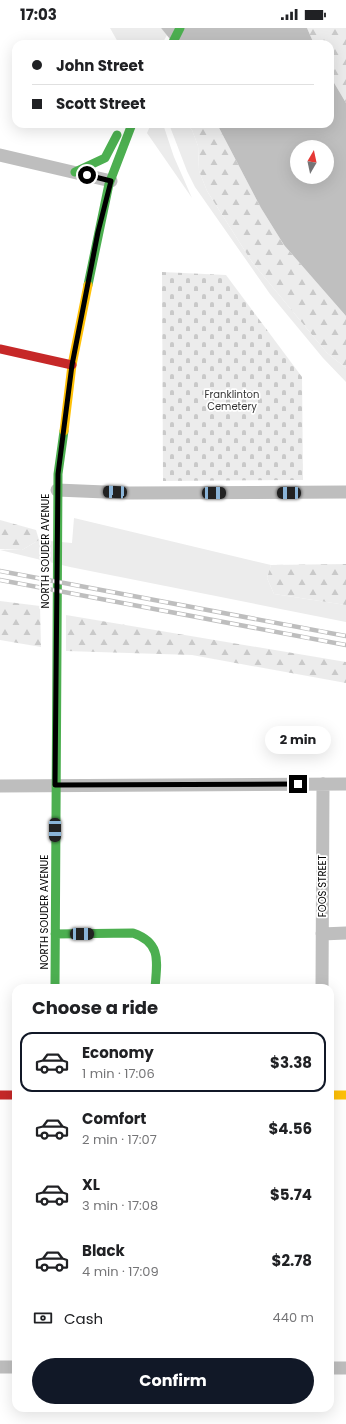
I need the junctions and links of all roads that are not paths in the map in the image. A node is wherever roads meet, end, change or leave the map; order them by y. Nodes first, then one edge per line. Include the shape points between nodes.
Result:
1 (180, 28) edge
2 (174, 40) edge
3 (127, 128) edge
4 (131, 128) edge
5 (0, 155) edge
6 (75, 172) junction
7 (111, 181) junction
8 (0, 349) edge
9 (72, 365) junction
10 (57, 490) junction
11 (346, 492) edge
12 (322, 784) junction
13 (346, 784) edge
14 (55, 785) junction
15 (0, 786) edge
16 (346, 933) edge
17 (55, 934) junction
18 (322, 934) junction
19 (55, 984) edge
20 (155, 984) edge
21 (322, 984) edge
22 (0, 1095) edge
23 (12, 1095) edge
24 (346, 1095) edge
25 (334, 1096) edge
26 (0, 1367) edge
27 (12, 1367) edge
28 (334, 1368) edge
29 (346, 1368) edge

1 - 2 main road
3 - 6 main road via 116,136 105,158
4 - 7 main road, NORTH SOUDER AVENUE
5 - 6 street
6 - 7 street
7 - 9 main road, NORTH SOUDER AVENUE via 98,232
8 - 9 main road
9 - 10 main road, NORTH SOUDER AVENUE
10 - 11 street via 130,493
10 - 14 main road, NORTH SOUDER AVENUE
12 - 13 street
12 - 14 street
12 - 18 street, FOOS STREET
14 - 15 street
14 - 17 main road, NORTH SOUDER AVENUE
16 - 18 street
17 - 19 main road, NORTH SOUDER AVENUE
17 - 20 main road via 142,935 155,946
18 - 21 street, FOOS STREET
22 - 23 main road
24 - 25 main road
26 - 27 street
28 - 29 street

